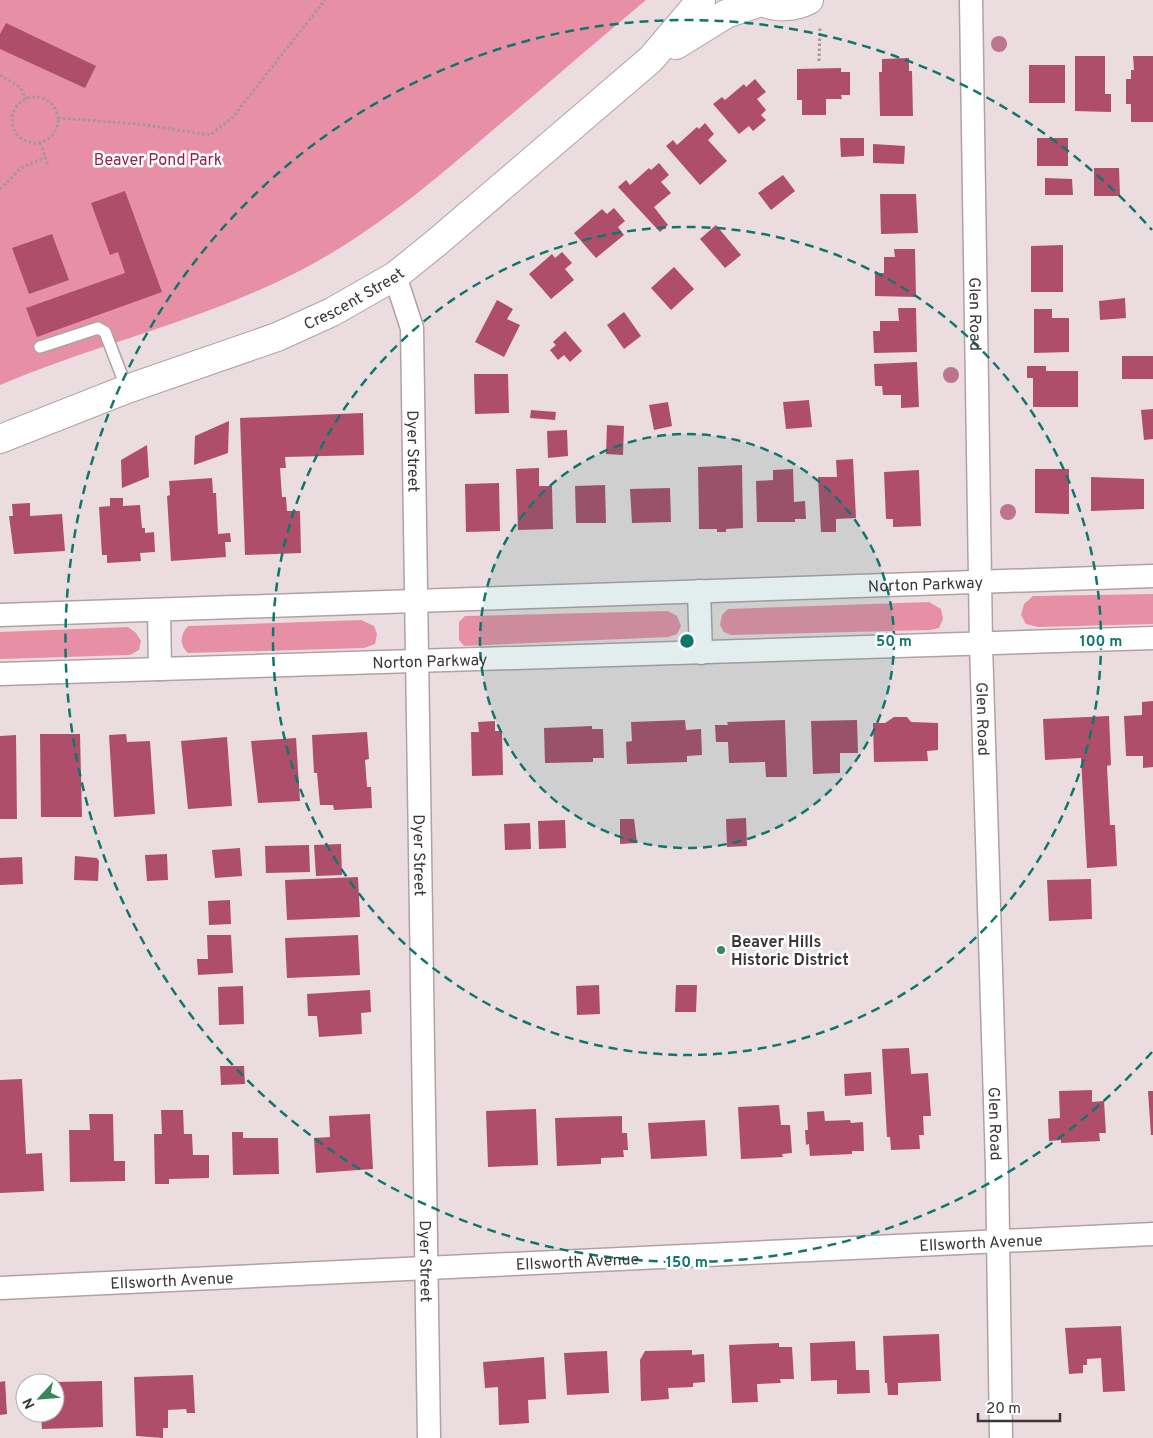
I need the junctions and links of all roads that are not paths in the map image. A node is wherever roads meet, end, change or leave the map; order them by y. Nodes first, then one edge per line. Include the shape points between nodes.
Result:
1 (702, 0) edge
2 (971, 0) edge
3 (760, 1) edge
4 (814, 12) edge
5 (651, 59) junction
6 (395, 276) junction
7 (40, 347) dead end
8 (127, 389) junction
9 (0, 439) edge
10 (1153, 576) edge
11 (980, 581) junction
12 (699, 591) junction
13 (416, 602) junction
14 (159, 610) junction
15 (0, 614) edge
16 (1153, 638) edge
17 (981, 644) junction
18 (701, 653) junction
19 (417, 662) junction
20 (160, 669) junction
21 (0, 674) edge
22 (1153, 1234) edge
23 (999, 1242) junction
24 (426, 1268) junction
25 (0, 1288) edge
26 (429, 1438) edge
27 (1001, 1438) edge

1 - 5 street, Crescent Street
2 - 11 street, Glen Road
3 - 4 street
3 - 5 street, Crescent Street via 726,14
5 - 6 street, Crescent Street
6 - 8 street, Crescent Street via 332,312 277,337
6 - 13 street, Dyer Street via 412,328
7 - 8 lane via 98,328 105,332
8 - 9 street, Crescent Street
10 - 11 street, Norton Parkway
11 - 12 street, Norton Parkway
11 - 17 street, Glen Road
12 - 13 street, Norton Parkway
12 - 18 street
13 - 14 street, Norton Parkway
13 - 19 street, Dyer Street
14 - 15 street, Norton Parkway
14 - 20 street
16 - 17 street, Norton Parkway
17 - 18 street, Norton Parkway
17 - 23 street, Glen Road
18 - 19 street, Norton Parkway
19 - 20 street, Norton Parkway
19 - 24 street, Dyer Street
20 - 21 street, Norton Parkway
22 - 23 street, Ellsworth Avenue
23 - 24 street, Ellsworth Avenue
23 - 27 street, Glen Road
24 - 25 street, Ellsworth Avenue
24 - 26 street, Dyer Street

